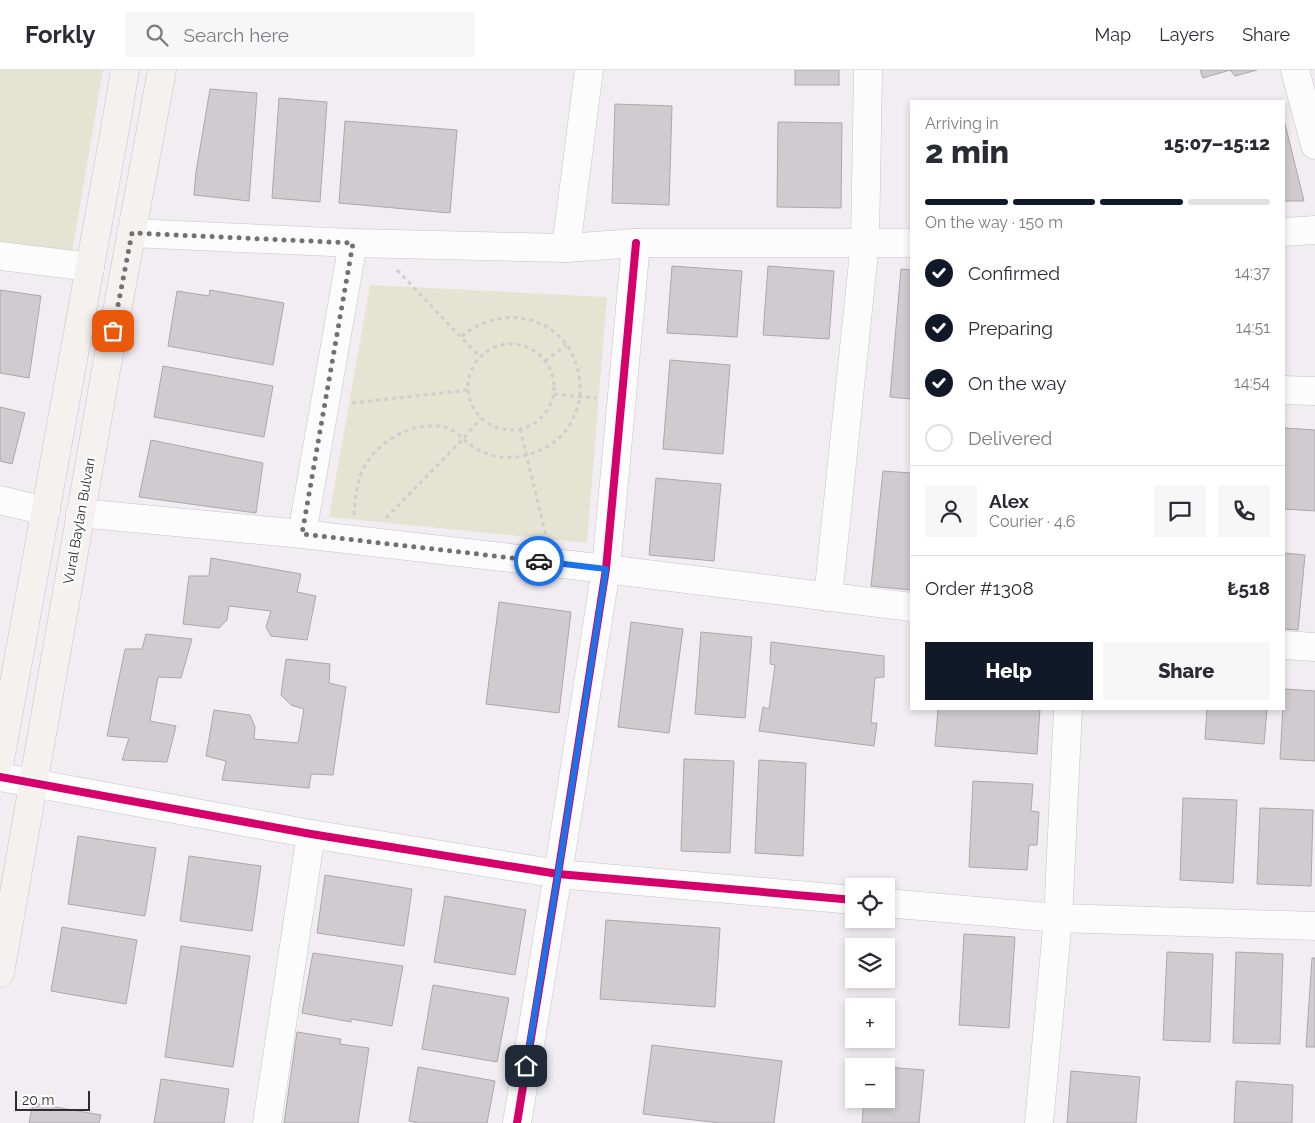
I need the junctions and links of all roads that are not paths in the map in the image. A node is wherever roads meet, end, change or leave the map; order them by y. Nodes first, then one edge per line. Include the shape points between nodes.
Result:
1 (125, 70) edge
2 (162, 70) edge
3 (589, 70) edge
4 (868, 70) edge
5 (1295, 70) edge
6 (1315, 145) edge
7 (1315, 230) edge
8 (1285, 232) edge
9 (132, 233) junction
10 (910, 242) edge
11 (362, 243) junction
12 (636, 243) junction
13 (865, 243) junction
14 (566, 248) junction
15 (0, 256) edge
16 (90, 267) junction
17 (1285, 390) edge
18 (1315, 391) edge
19 (0, 500) edge
20 (46, 511) junction
21 (80, 513) junction
22 (302, 534) junction
23 (606, 569) junction
24 (828, 597) junction
25 (910, 607) edge
26 (1285, 644) edge
27 (1315, 647) edge
28 (1068, 710) edge
29 (0, 760) edge
30 (0, 777) edge
31 (33, 783) junction
32 (311, 834) junction
33 (558, 874) junction
34 (845, 899) edge
35 (895, 904) edge
36 (1058, 918) junction
37 (1315, 926) edge
38 (0, 973) edge
39 (267, 1123) edge
40 (517, 1123) edge
41 (1039, 1123) edge

1 - 16 main road
2 - 9 main road, Vural Baylan Bulvarı
3 - 14 street
4 - 13 street
5 - 6 street
7 - 8 street
9 - 11 street
9 - 21 main road, Vural Baylan Bulvarı
10 - 13 street
11 - 14 street
11 - 22 street via 324,406
12 - 13 street
12 - 14 street
12 - 23 street
13 - 24 street
15 - 16 street
16 - 20 main road
17 - 18 street
19 - 20 street
20 - 29 main road
21 - 22 street
21 - 31 main road, Vural Baylan Bulvarı
22 - 23 street
23 - 24 street
23 - 33 street
24 - 25 street
26 - 27 street
28 - 36 street
30 - 31 street
31 - 32 street
31 - 38 main road, Vural Baylan Bulvarı
32 - 33 street
32 - 39 street
33 - 34 street
33 - 40 street
35 - 36 street
36 - 37 street
36 - 41 street

